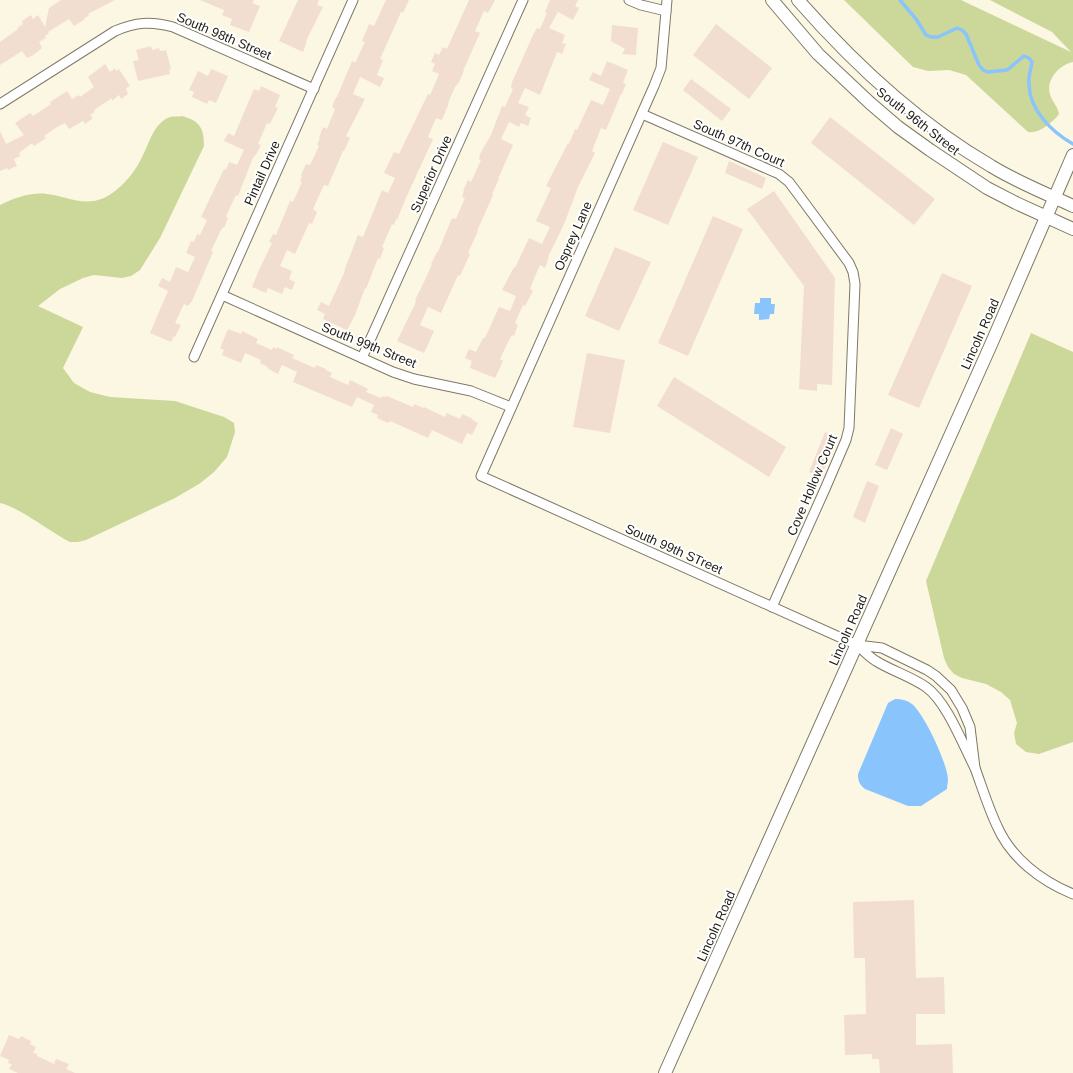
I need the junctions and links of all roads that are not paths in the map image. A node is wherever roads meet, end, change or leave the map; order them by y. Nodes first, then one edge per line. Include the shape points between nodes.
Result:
1 (353, 0) edge
2 (523, 0) edge
3 (629, 0) edge
4 (667, 0) edge
5 (772, 0) edge
6 (798, 0) edge
7 (666, 11) junction
8 (314, 88) junction
9 (0, 104) edge
10 (642, 114) junction
11 (1073, 155) edge
12 (1054, 198) junction
13 (1073, 206) edge
14 (1046, 216) junction
15 (1073, 229) edge
16 (853, 272) joint
17 (222, 295) junction
18 (194, 357) dead end
19 (362, 358) junction
20 (511, 407) junction
21 (481, 476) joint
22 (772, 607) junction
23 (857, 645) junction
24 (975, 768) junction
25 (1073, 894) edge
26 (665, 1073) edge

1 - 8 street, Pintail Drive
2 - 19 street, Superior Drive
3 - 7 street
4 - 7 street, Osprey Lane
5 - 14 street, South 96th Street via 818,54 898,127 982,184
6 - 12 street, South 96th Street via 874,80 926,123 991,166
7 - 10 street, Osprey Lane via 661,68
8 - 9 street, South 98th Street via 173,27 150,22 126,26 115,31
8 - 17 street, Pintail Drive
10 - 16 street, South 97th Court via 779,174 789,182
10 - 20 street, Osprey Lane
11 - 12 street, Lincoln Road
12 - 13 street, South 96th Street
12 - 14 street, Lincoln Road
14 - 15 street, South 96th Street
14 - 23 street, Lincoln Road
16 - 22 street, Cove Hollow Court via 855,284 849,428 825,489
17 - 18 street, Pintail Drive
17 - 19 street, South 99th Street
19 - 20 street, South 99th Street via 400,374 471,391
20 - 21 street, Osprey Lane
21 - 22 street, South 99th STreet
22 - 23 street, South 99th STreet
23 - 24 street via 876,661 927,688 950,718
23 - 24 street via 882,648 927,670 951,690 970,727
23 - 26 street, Lincoln Road
24 - 25 street via 997,827 1015,853 1038,875

